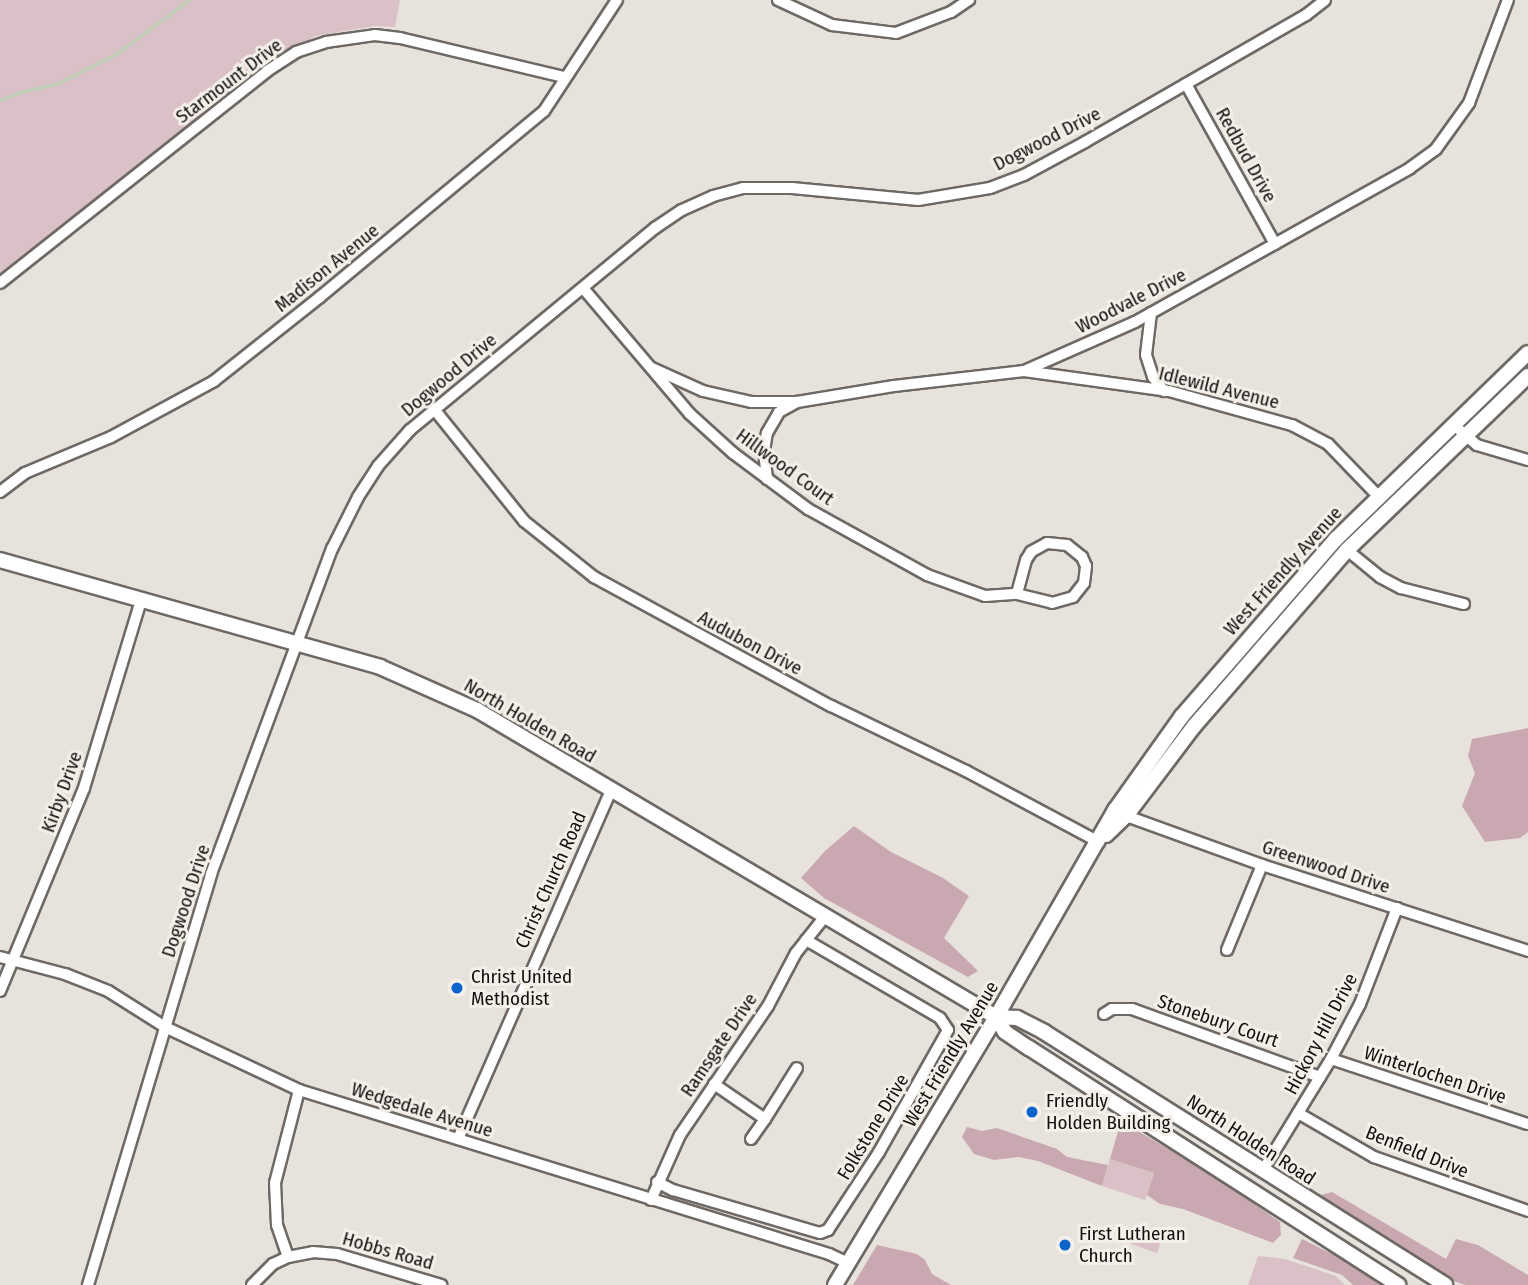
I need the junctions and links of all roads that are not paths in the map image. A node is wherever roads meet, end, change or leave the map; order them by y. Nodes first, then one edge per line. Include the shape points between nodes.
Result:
1 (617, 0) edge
2 (778, 0) edge
3 (969, 0) edge
4 (1508, 0) edge
5 (1323, 1) edge
6 (564, 77) junction
7 (1186, 83) junction
8 (1275, 244) junction
9 (0, 283) edge
10 (583, 288) junction
11 (1151, 313) junction
12 (1528, 353) edge
13 (652, 368) junction
14 (1024, 371) junction
15 (1528, 376) edge
16 (1164, 391) junction
17 (797, 402) junction
18 (434, 409) junction
19 (1455, 426) junction
20 (1465, 438) junction
21 (1528, 460) edge
22 (767, 479) junction
23 (0, 492) edge
24 (1379, 497) junction
25 (1347, 550) junction
26 (0, 560) edge
27 (1017, 594) junction
28 (141, 600) junction
29 (1464, 604) dead end
30 (297, 643) junction
31 (611, 790) junction
32 (1120, 813) junction
33 (1099, 842) junction
34 (1262, 864) junction
35 (1397, 908) junction
36 (826, 915) junction
37 (806, 940) junction
38 (1227, 950) dead end
39 (1528, 951) edge
40 (0, 957) edge
41 (13, 960) junction
42 (0, 991) edge
43 (1104, 1014) dead end
44 (996, 1017) junction
45 (165, 1027) junction
46 (1331, 1059) junction
47 (797, 1068) dead end
48 (1320, 1077) junction
49 (714, 1084) junction
50 (299, 1090) junction
51 (1298, 1113) junction
52 (765, 1119) junction
53 (1528, 1124) edge
54 (458, 1139) junction
55 (751, 1139) dead end
56 (1263, 1170) junction
57 (657, 1182) junction
58 (651, 1200) junction
59 (1528, 1211) edge
60 (288, 1256) junction
61 (848, 1263) junction
62 (89, 1285) edge
63 (252, 1285) edge
64 (441, 1285) edge
65 (835, 1285) edge
66 (1398, 1285) edge
67 (1445, 1285) edge

1 - 6 street, Madison Avenue
2 - 3 street via 832,25 895,33 941,17
4 - 8 street, Woodvale Drive via 1469,103 1436,149
5 - 7 street, Dogwood Drive
6 - 9 street, Starmount Drive via 375,35 296,52
6 - 23 street, Madison Avenue via 544,111 214,381 111,437 25,473
7 - 8 street, Redbud Drive
7 - 10 street, Dogwood Drive via 1024,175 990,188 918,200 764,187 713,196 655,228
8 - 11 street, Woodvale Drive
10 - 13 street, Hillwood Court
10 - 18 street, Dogwood Drive
11 - 14 street, Woodvale Drive
11 - 16 street via 1146,355 1153,377
12 - 19 main road, West Friendly Avenue
13 - 17 street, Woodvale Drive via 703,391 751,402
13 - 22 street, Hillwood Court via 690,414
14 - 16 street, Idlewild Avenue
14 - 17 street, Woodvale Drive
15 - 20 main road, West Friendly Avenue
16 - 24 street, Idlewild Avenue via 1292,425 1328,444
17 - 22 street via 779,412 767,433
18 - 30 street, Dogwood Drive via 378,466 358,497 332,549
18 - 33 street, Audubon Drive via 524,521 594,577 831,706
19 - 20 street
19 - 24 main road, West Friendly Avenue
20 - 21 street
20 - 25 main road, West Friendly Avenue
22 - 27 street, Hillwood Court via 808,509 927,575 985,596
24 - 32 main road, West Friendly Avenue via 1291,588 1182,716
25 - 29 street via 1401,589
25 - 32 main road, West Friendly Avenue
26 - 28 main road, North Holden Road
27 - 27 street, Hillwood Court via 1052,603 1073,597 1084,583 1082,557 1067,545 1047,543 1031,552
28 - 30 main road, North Holden Road
28 - 41 street, Kirby Drive via 84,788
30 - 31 main road, North Holden Road via 380,667 433,689
30 - 45 street, Dogwood Drive via 211,874
31 - 36 main road, North Holden Road
31 - 54 street, Christ Church Road
32 - 33 main road, West Friendly Avenue
32 - 34 street, Greenwood Drive
33 - 44 main road, West Friendly Avenue
34 - 35 street, Greenwood Drive
34 - 38 street
35 - 39 street, Greenwood Drive
35 - 46 street, Hickory Hill Drive via 1360,1004
36 - 37 street, Ramsgate Drive
36 - 44 main road, North Holden Road
37 - 49 street, Ramsgate Drive via 768,1006
37 - 57 street, Folkstone Drive via 940,1018 948,1030 879,1152 828,1230 820,1233
40 - 41 street, Wedgedale Avenue
41 - 42 street, Kirby Drive
41 - 45 street, Wedgedale Avenue via 108,991
43 - 48 street, Stonebury Court via 1112,1009 1132,1009
44 - 56 main road, North Holden Road via 1017,1018 1044,1032
44 - 61 main road, West Friendly Avenue
44 - 66 main road, North Holden Road via 1005,1032
45 - 50 street, Wedgedale Avenue
45 - 62 street, Dogwood Drive
46 - 48 street, Hickory Hill Drive
46 - 53 street, Winterlochen Drive
47 - 52 street
48 - 51 street, Hickory Hill Drive
49 - 52 street
49 - 57 street, Ramsgate Drive via 680,1135
50 - 54 street, Wedgedale Avenue
50 - 60 street via 275,1183 277,1225
51 - 56 street, Hickory Hill Drive
51 - 59 street, Benfield Drive via 1374,1157
52 - 55 street
54 - 58 street, Wedgedale Avenue
56 - 67 main road, North Holden Road
57 - 58 street, Ramsgate Drive
58 - 61 street, Wedgedale Avenue
60 - 63 street
60 - 64 street, Hobbs Road via 337,1254
61 - 65 main road, West Friendly Avenue

